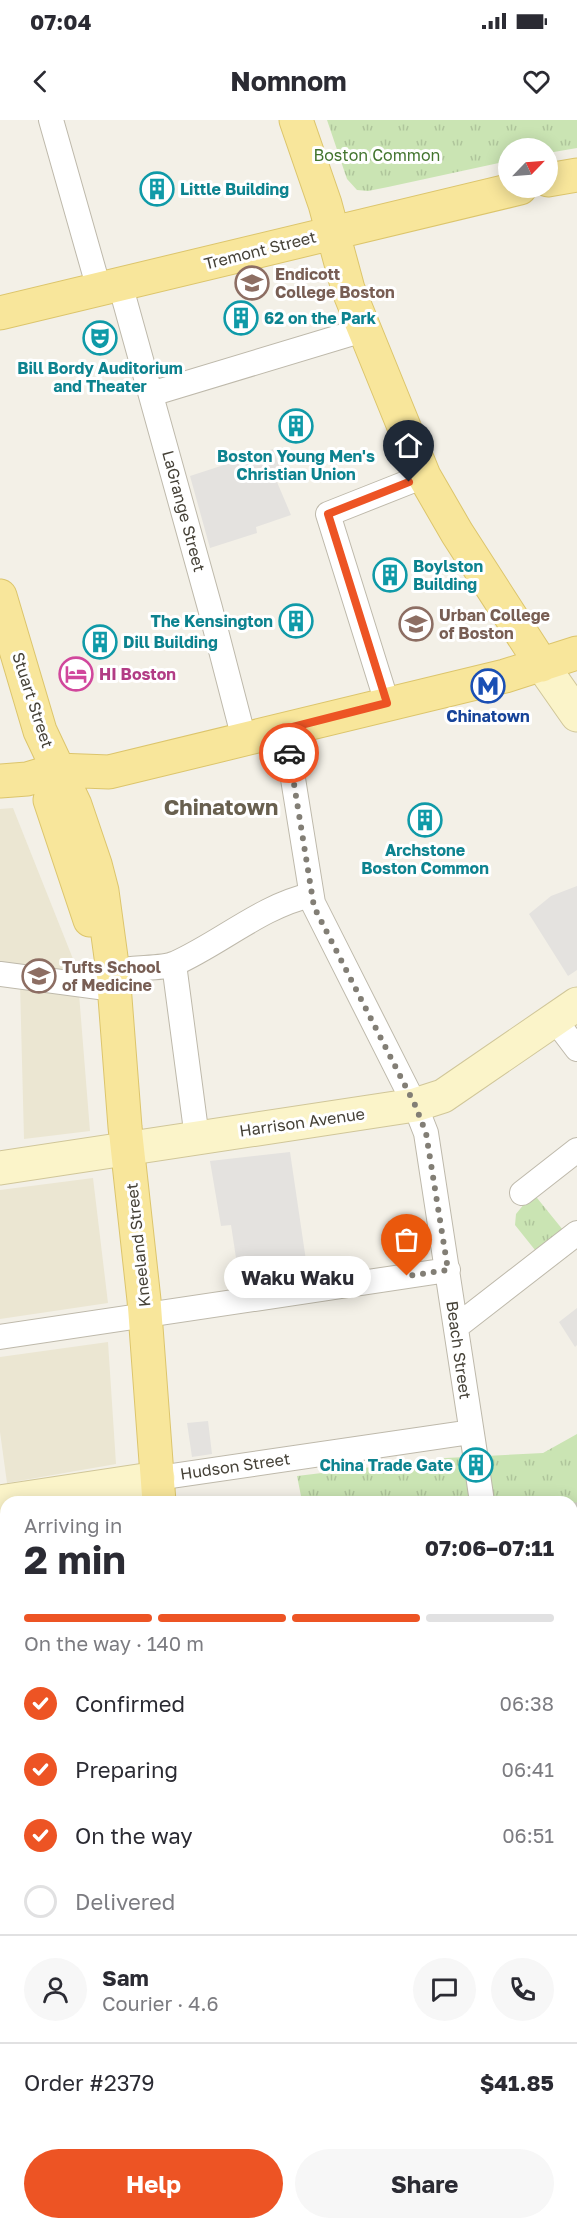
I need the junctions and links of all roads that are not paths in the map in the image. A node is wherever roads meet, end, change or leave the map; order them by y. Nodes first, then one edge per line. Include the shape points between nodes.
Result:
1 (51, 120) edge
2 (296, 120) edge
3 (577, 175) edge
4 (558, 178) edge
5 (498, 193) edge
6 (333, 232) junction
7 (110, 287) junction
8 (0, 313) edge
9 (363, 330) junction
10 (151, 394) junction
11 (424, 476) junction
12 (0, 596) edge
13 (577, 653) edge
14 (543, 665) junction
15 (387, 703) junction
16 (577, 715) edge
17 (285, 729) junction
18 (244, 739) junction
19 (0, 761) edge
20 (57, 770) junction
21 (0, 781) edge
22 (311, 895) junction
23 (174, 964) junction
24 (0, 974) edge
25 (114, 981) junction
26 (566, 1012) edge
27 (577, 1048) edge
28 (415, 1105) junction
29 (197, 1138) junction
30 (128, 1149) junction
31 (577, 1150) edge
32 (0, 1168) edge
33 (522, 1193) dead end
34 (577, 1233) edge
35 (448, 1270) junction
36 (145, 1316) junction
37 (456, 1327) junction
38 (0, 1337) edge
39 (471, 1432) junction
40 (158, 1490) edge
41 (79, 1496) edge
42 (481, 1496) edge

1 - 7 street, LaGrange Street
2 - 6 main road
3 - 4 main road
5 - 6 main road, Tremont Street
6 - 7 main road, Tremont Street
6 - 9 main road
7 - 8 main road, Tremont Street
7 - 10 street, LaGrange Street
9 - 10 street
9 - 11 main road
10 - 18 street, LaGrange Street
11 - 14 main road
11 - 15 street via 328,514
12 - 20 main road, Stuart Street via 40,731
13 - 14 main road
14 - 15 main road
14 - 16 main road
15 - 17 main road
17 - 18 main road
17 - 22 street, Beach Street
18 - 20 main road via 109,772
19 - 20 main road via 37,761
20 - 21 main road via 27,779
20 - 25 main road, Kneeland Street via 50,800
22 - 23 street via 285,902
22 - 28 street, Beach Street
23 - 25 street via 125,968
23 - 29 street
24 - 25 street
25 - 30 main road, Kneeland Street
26 - 27 street
26 - 28 main road, Harrison Avenue via 443,1096
28 - 29 main road, Harrison Avenue
28 - 35 street, Beach Street via 426,1133
29 - 30 main road, Harrison Avenue
30 - 32 main road, Harrison Avenue
30 - 36 main road, Kneeland Street
31 - 33 street
34 - 37 street
35 - 36 street
35 - 37 street, Beach Street
36 - 38 street
36 - 40 main road, Kneeland Street
37 - 39 street, Beach Street
39 - 40 street, Hudson Street
39 - 42 street, Beach Street
40 - 41 main road, Hudson Street

